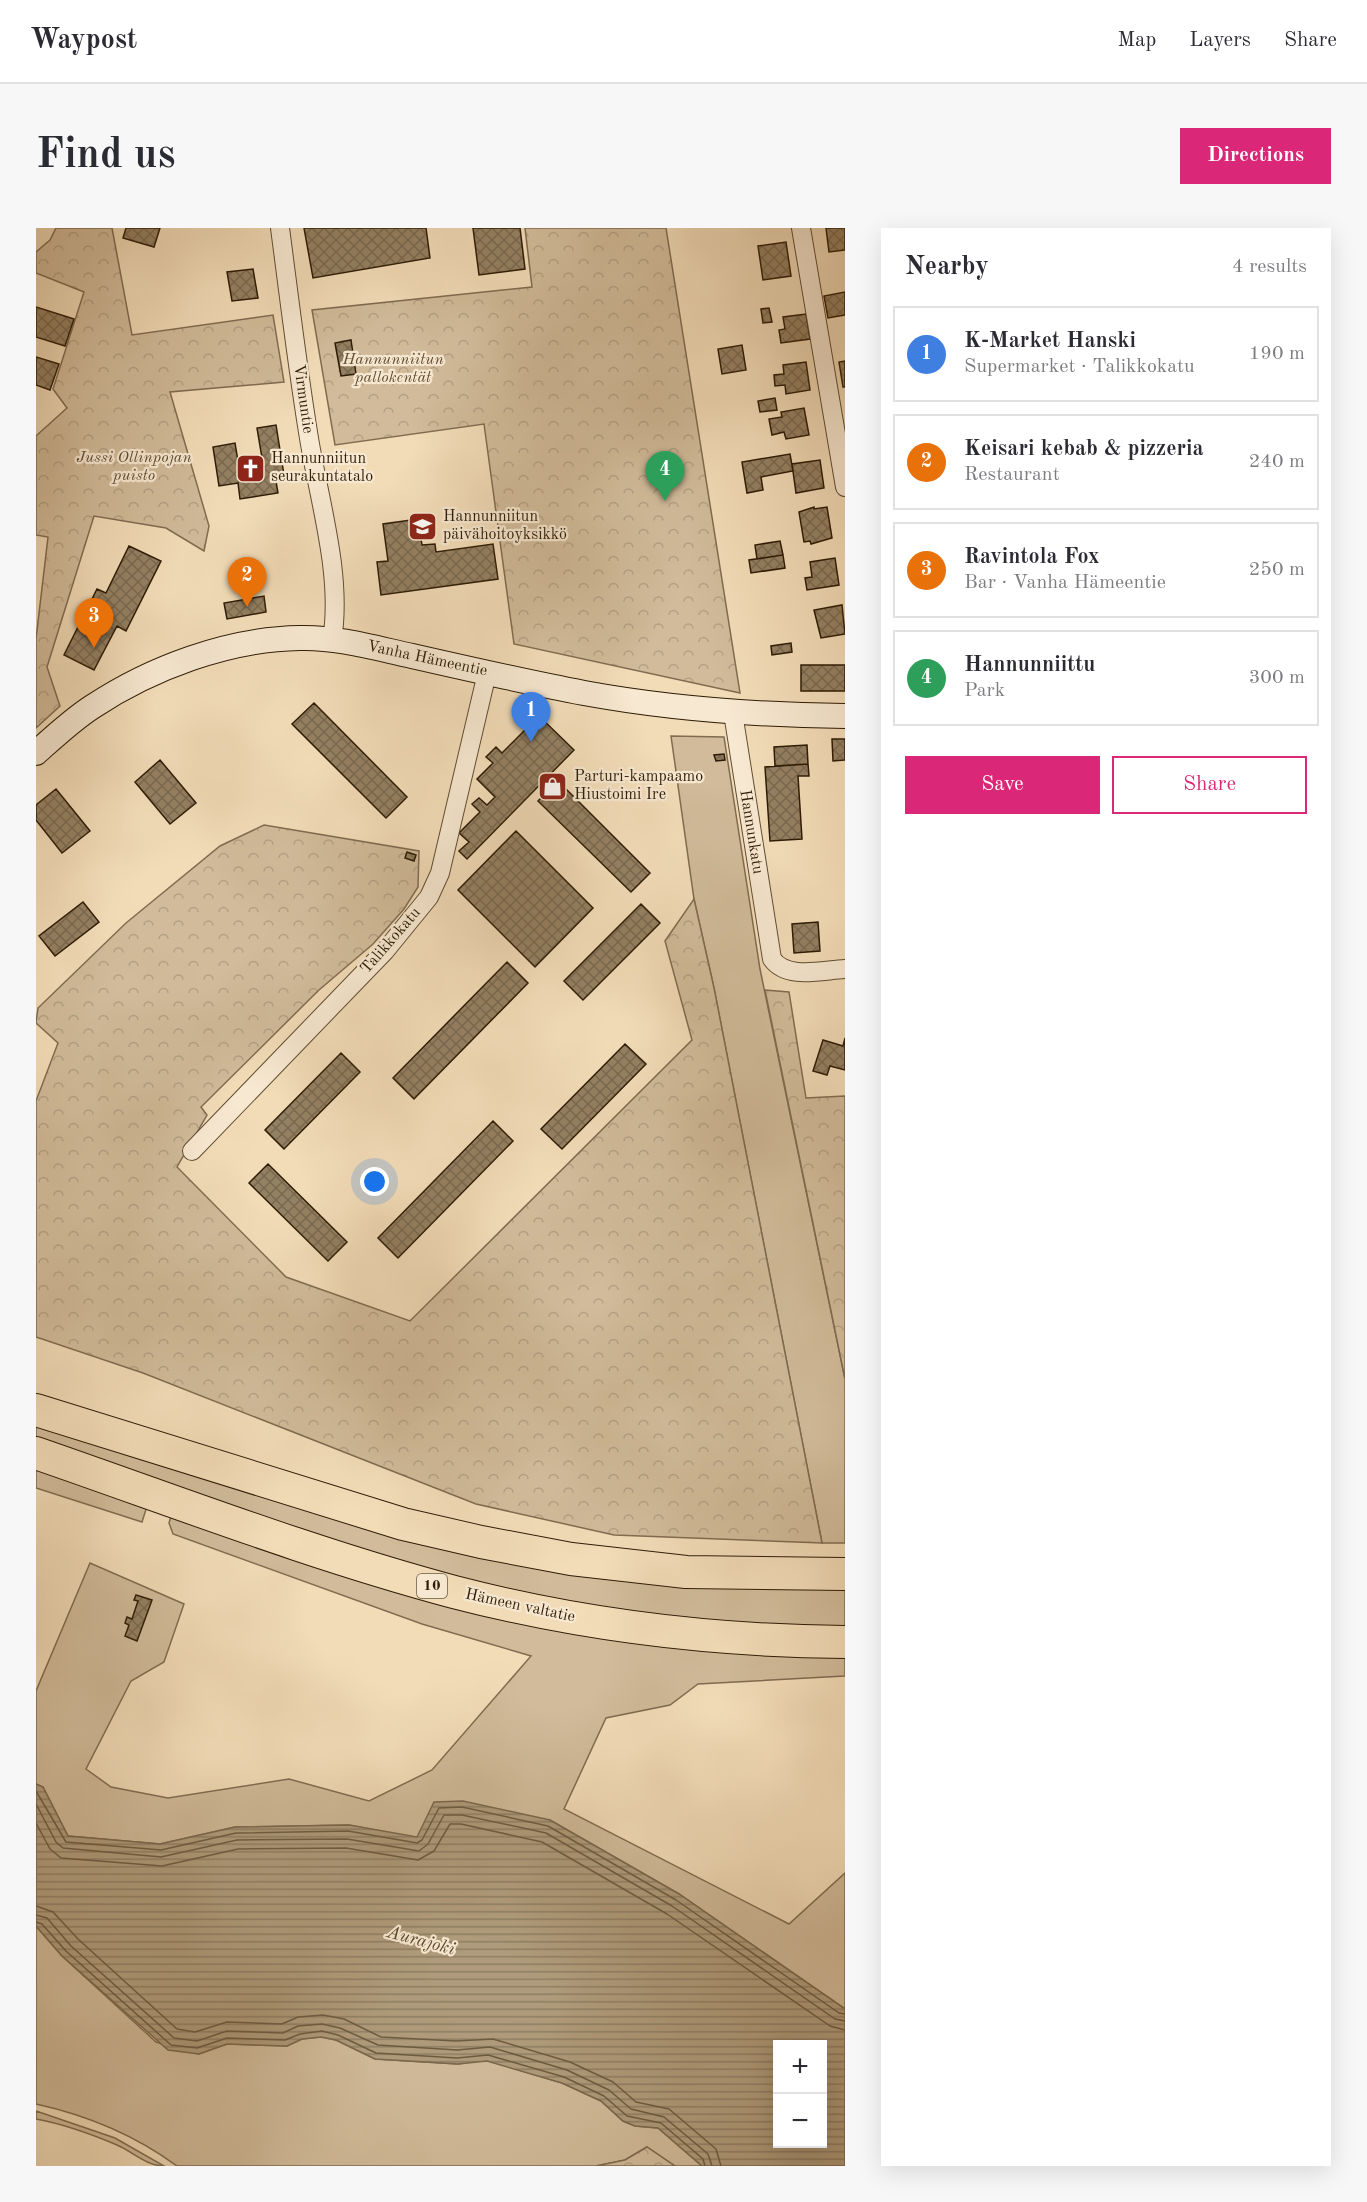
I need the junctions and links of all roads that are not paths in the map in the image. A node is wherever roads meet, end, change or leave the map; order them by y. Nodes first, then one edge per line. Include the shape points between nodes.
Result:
1 (280, 228) edge
2 (801, 228) edge
3 (845, 487) edge
4 (332, 640) junction
5 (487, 673) junction
6 (733, 713) junction
7 (845, 716) edge
8 (36, 753) edge
9 (845, 969) edge
10 (192, 1151) dead end
11 (36, 1410) edge
12 (36, 1453) edge
13 (845, 1574) edge
14 (845, 1642) edge

1 - 4 street, Virmuntie via 308,432 334,582
2 - 3 street
4 - 5 street, Vanha Hämeentie
4 - 8 street, Vanha Hämeentie via 259,642 177,664 145,677 91,708
5 - 6 street, Vanha Hämeentie via 658,706
5 - 10 street, Talikkokatu via 440,873 429,897 385,951
6 - 7 street, Vanha Hämeentie
6 - 9 street, Hannunkatu via 774,963 789,971
11 - 13 highway via 403,1524 481,1542 571,1559 686,1572
12 - 14 highway, Hämeen valtatie / 10 via 287,1542 456,1592 550,1613 675,1632

